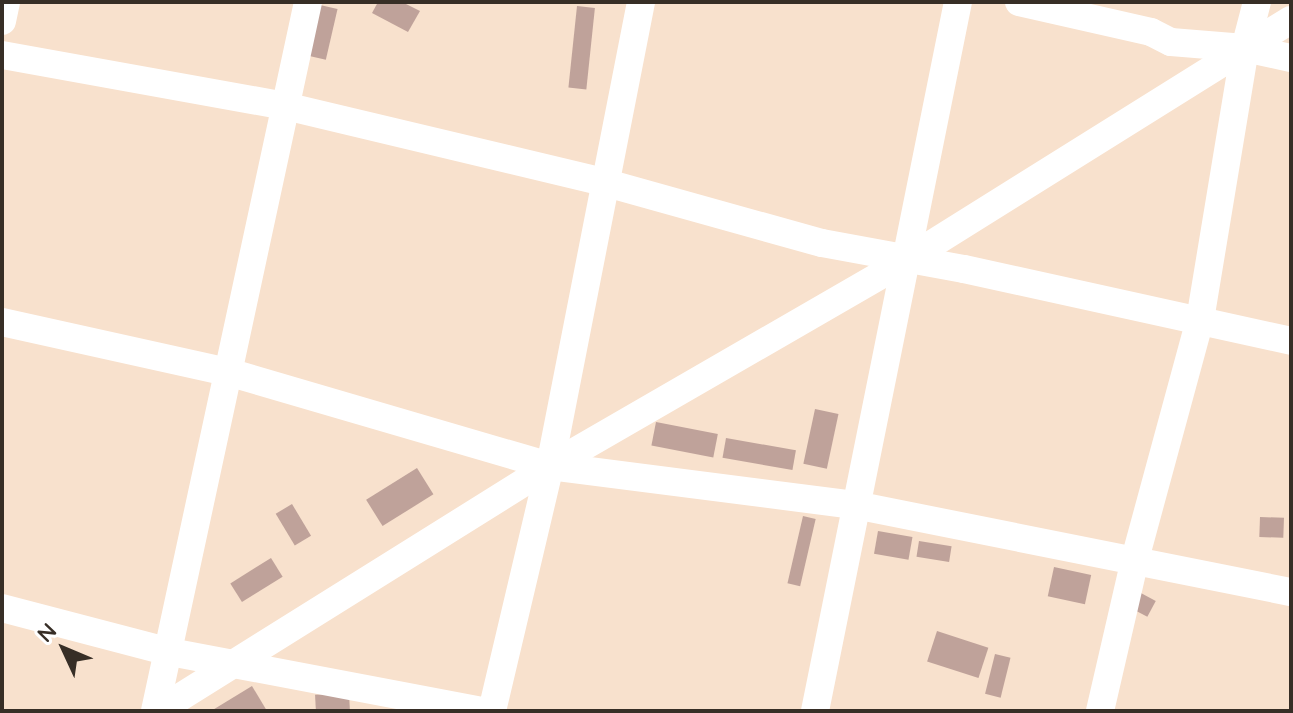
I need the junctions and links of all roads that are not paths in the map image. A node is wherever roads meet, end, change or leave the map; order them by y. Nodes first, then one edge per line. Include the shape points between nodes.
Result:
1 (6, 2) edge
2 (308, 2) edge
3 (641, 2) edge
4 (958, 2) edge
5 (1019, 2) edge
6 (1257, 2) edge
7 (1291, 20) edge
8 (2, 21) edge
9 (1245, 48) junction
10 (2, 55) edge
11 (1291, 58) edge
12 (285, 106) junction
13 (603, 182) junction
14 (908, 259) junction
15 (1200, 320) junction
16 (2, 322) edge
17 (1291, 341) edge
18 (228, 372) junction
19 (550, 466) junction
20 (855, 505) junction
21 (1135, 559) junction
22 (1291, 592) edge
23 (2, 608) edge
24 (170, 652) junction
25 (234, 664) junction
26 (156, 711) edge
27 (483, 711) edge
28 (492, 711) edge
29 (815, 711) edge
30 (1100, 711) edge

1 - 8 street
2 - 12 street
3 - 13 street
4 - 14 street
5 - 9 street via 1151,32 1171,42
6 - 9 street
7 - 9 street
9 - 11 street
9 - 14 street
9 - 15 street
10 - 12 street
12 - 13 street
12 - 18 street
13 - 14 street via 822,243
13 - 19 street
14 - 15 street
14 - 19 street
14 - 20 street
15 - 17 street
15 - 21 street
16 - 18 street
18 - 19 street
18 - 24 street
19 - 20 street
19 - 25 street
19 - 28 street
20 - 21 street
20 - 29 street
21 - 22 street
21 - 30 street
23 - 24 street
24 - 25 street
24 - 26 street
25 - 26 street
25 - 27 street

